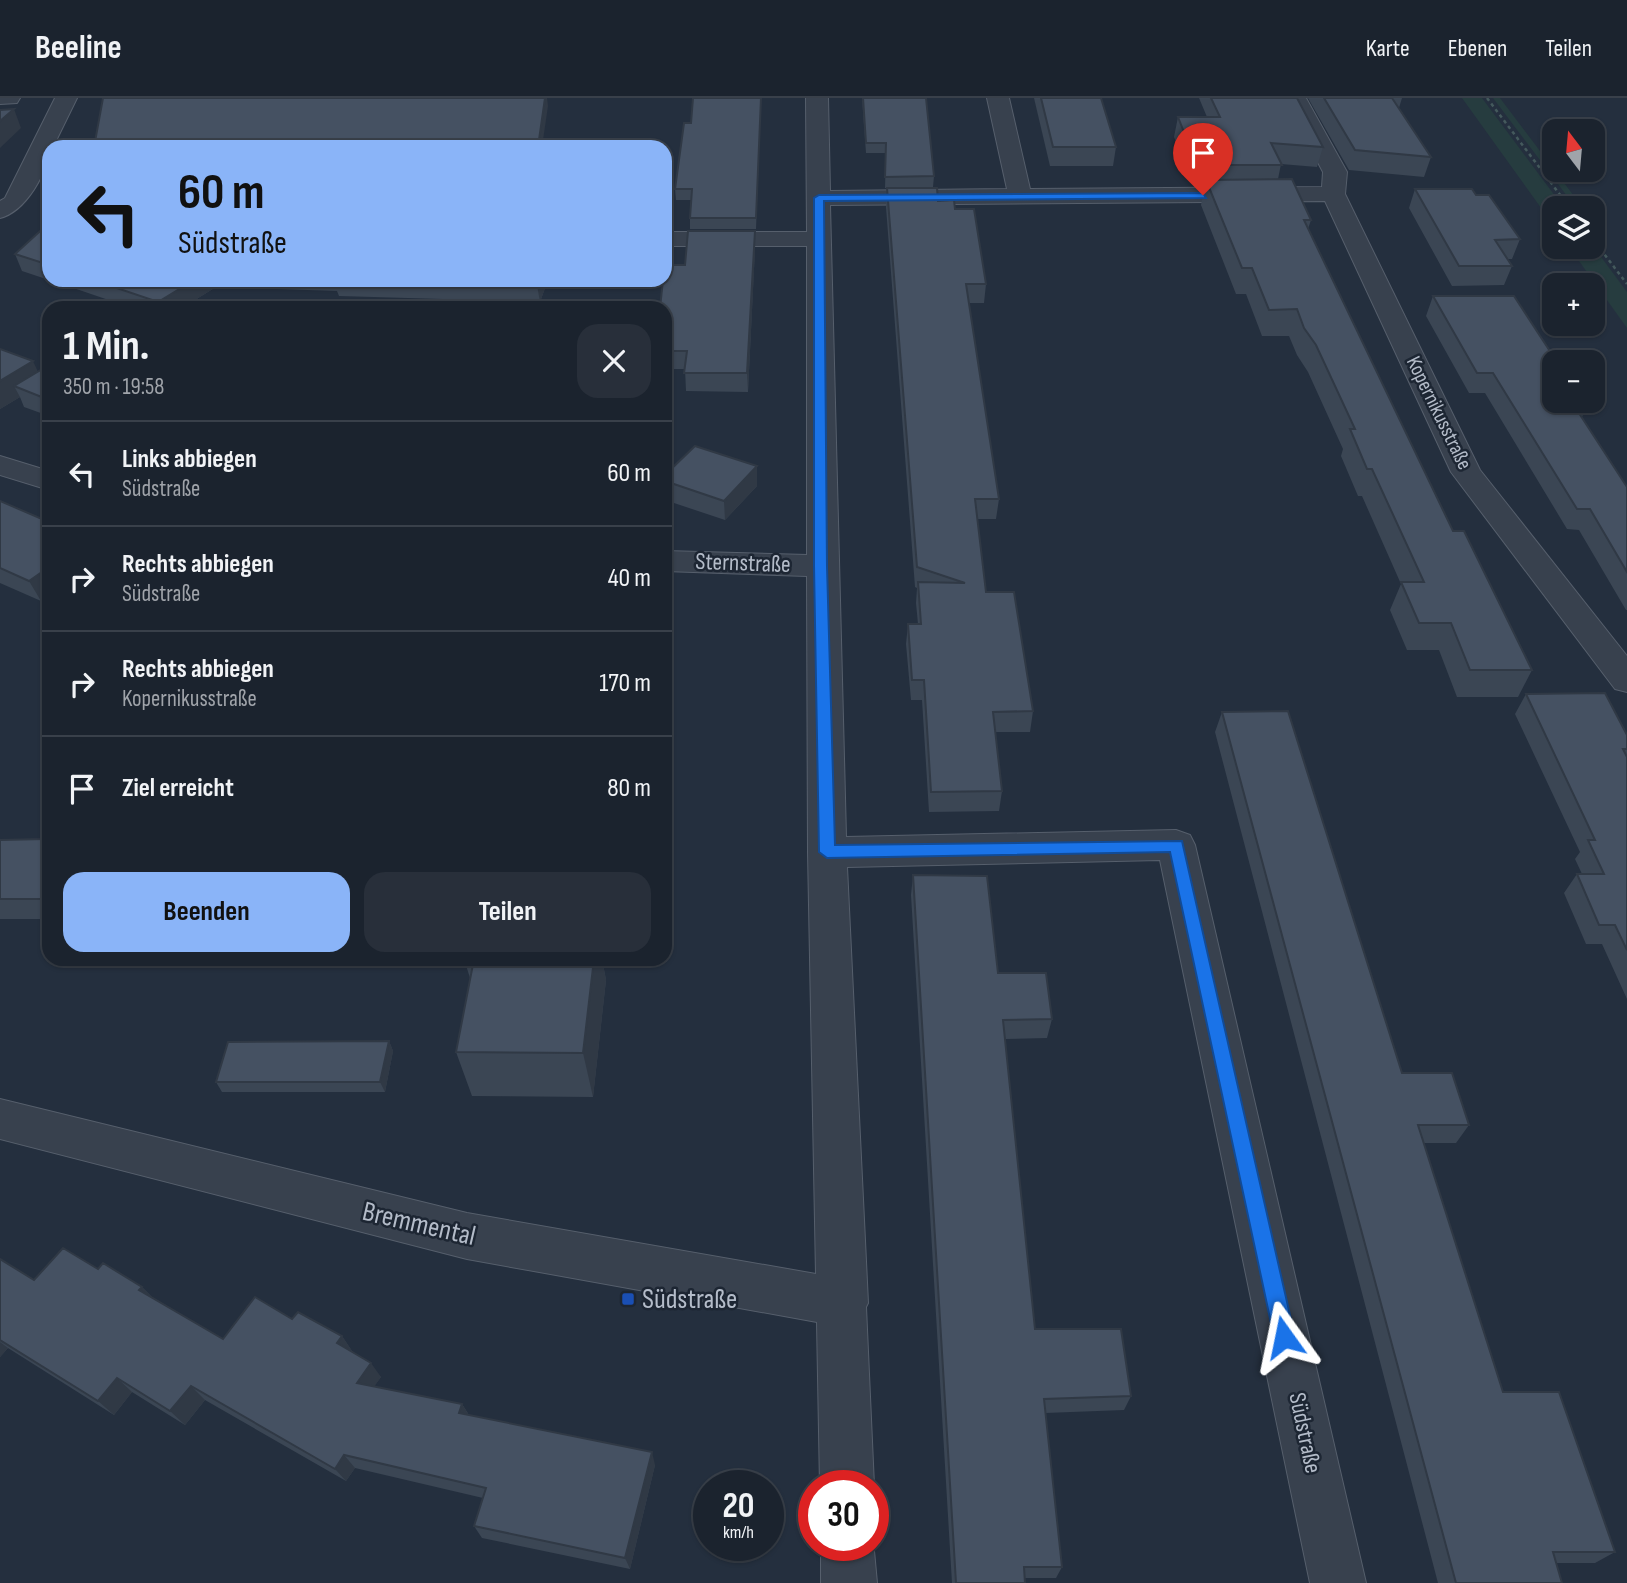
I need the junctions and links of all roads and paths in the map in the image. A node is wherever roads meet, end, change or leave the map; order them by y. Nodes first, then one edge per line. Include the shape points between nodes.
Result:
1 (0, 98) edge
2 (9, 98) edge
3 (66, 98) edge
4 (817, 98) edge
5 (999, 98) edge
6 (1295, 98) edge
7 (1487, 98) edge
8 (47, 140) edge
9 (42, 152) edge
10 (1333, 194) junction
11 (1561, 196) edge
12 (1020, 197) junction
13 (819, 198) junction
14 (18, 206) edge
15 (672, 239) edge
16 (820, 239) junction
17 (1605, 255) edge
18 (1627, 284) edge
19 (0, 465) edge
20 (42, 479) edge
21 (672, 561) edge
22 (821, 566) junction
23 (1627, 680) edge
24 (827, 852) junction
25 (0, 1119) edge
26 (843, 1303) junction
27 (847, 1470) edge
28 (848, 1561) edge
29 (849, 1583) edge
30 (1338, 1583) edge

1 - 2 street
3 - 8 street
4 - 13 street
5 - 12 street
6 - 10 street, Kopernikusstraße via 1335,172
7 - 11 path
9 - 14 street
10 - 12 street
10 - 23 street, Kopernikusstraße via 1466,472
12 - 13 street
13 - 16 street
15 - 16 street
16 - 22 street
17 - 18 path
19 - 20 street
21 - 22 street, Sternstraße
22 - 24 street
24 - 26 street
24 - 30 street, Südstraße via 1176,845
25 - 26 street, Bremmental via 467,1237
26 - 27 street
28 - 29 street

